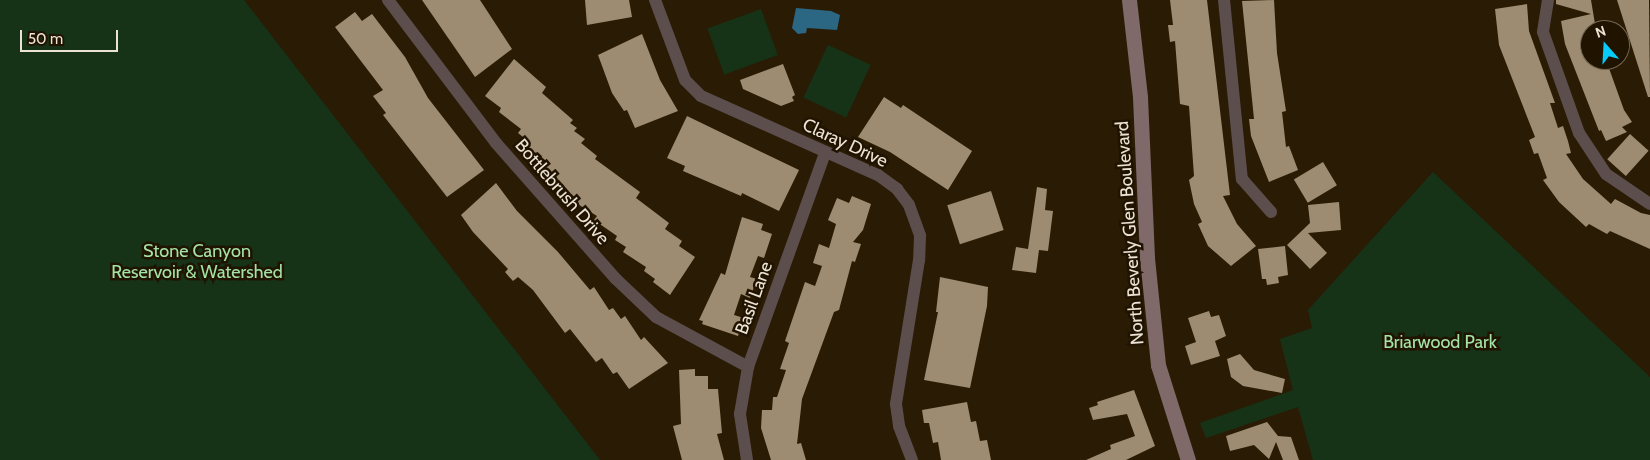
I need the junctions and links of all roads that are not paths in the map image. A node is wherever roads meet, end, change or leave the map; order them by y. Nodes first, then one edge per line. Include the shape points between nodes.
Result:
1 (388, 0) edge
2 (656, 0) edge
3 (1129, 0) edge
4 (1224, 0) edge
5 (1548, 0) edge
6 (826, 153) junction
7 (1650, 204) edge
8 (1271, 212) dead end
9 (748, 367) junction
10 (747, 460) edge
11 (912, 460) edge
12 (1188, 460) edge

1 - 9 street, Bottlebrush Drive via 496,143 616,279 656,317
2 - 6 street, Claray Drive via 681,72 700,96
3 - 12 main road, North Beverly Glen Boulevard via 1140,97 1146,258 1158,365
4 - 8 street via 1242,179
5 - 7 street via 1543,32 1579,133 1606,174
6 - 9 street, Basil Lane
6 - 11 street, Claray Drive via 878,175 897,189 909,205 920,236 896,404 899,426
9 - 10 street, Basil Lane via 740,414

